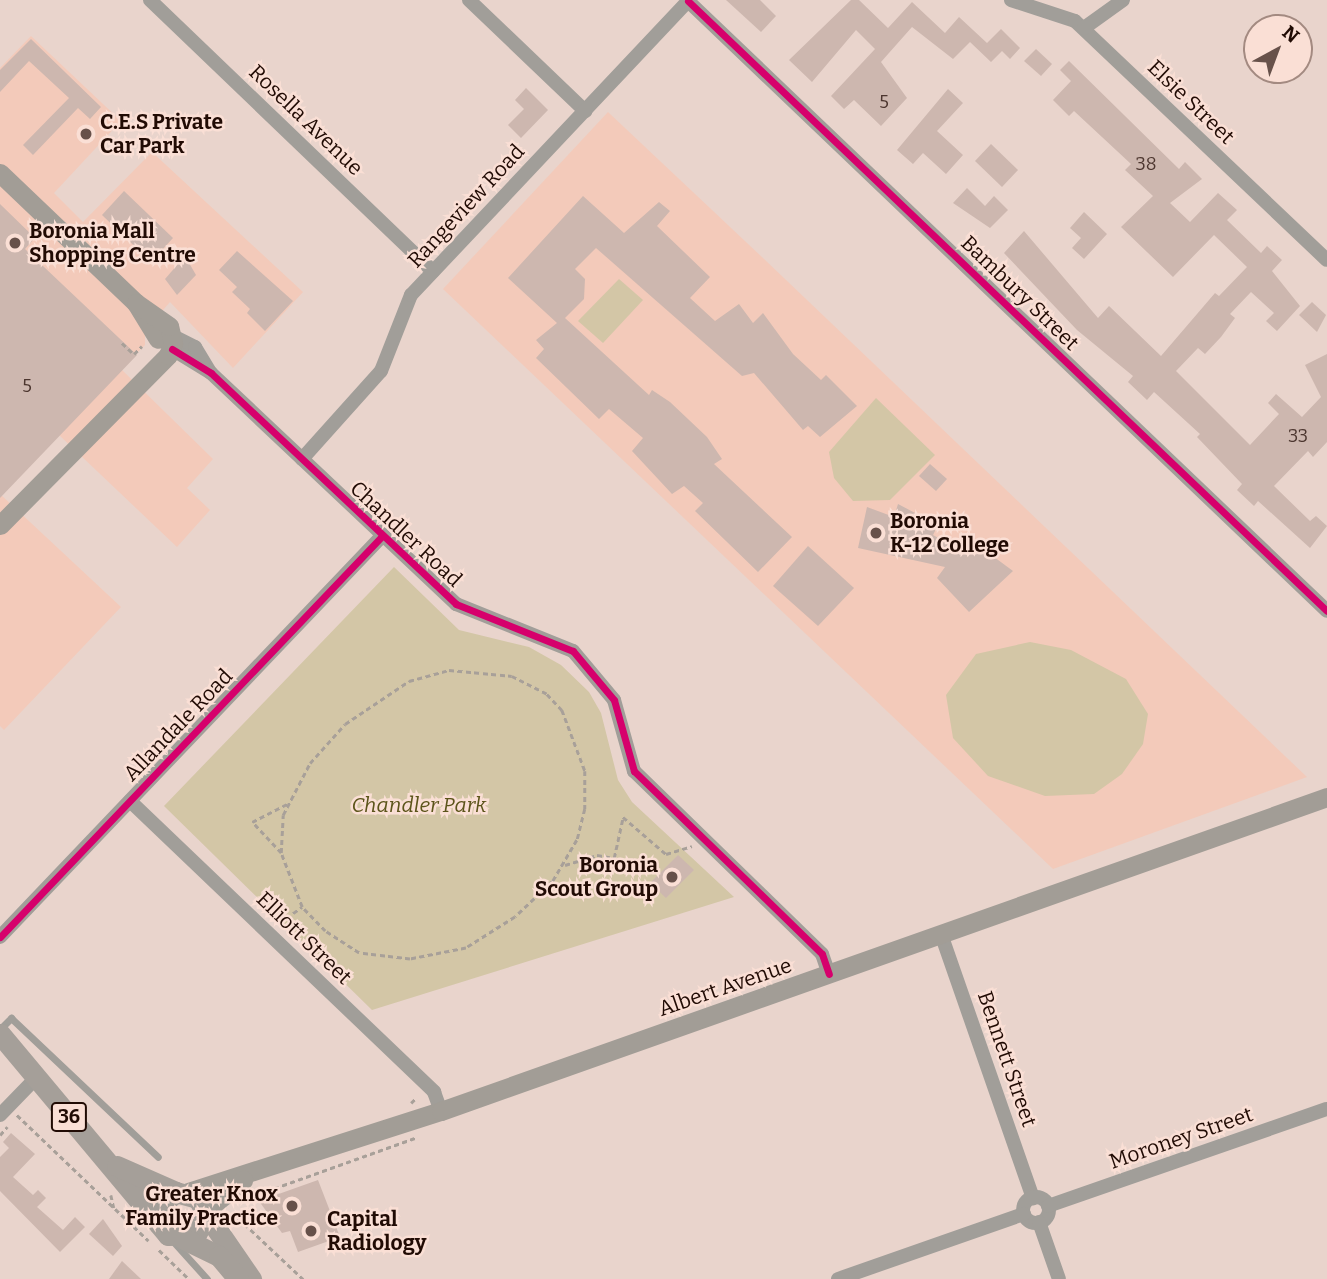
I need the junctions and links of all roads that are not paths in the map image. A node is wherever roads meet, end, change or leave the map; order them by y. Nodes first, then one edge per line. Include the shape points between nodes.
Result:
1 (150, 0) edge
2 (469, 0) edge
3 (689, 0) edge
4 (1012, 0) edge
5 (1123, 0) edge
6 (1084, 28) junction
7 (585, 111) junction
8 (0, 173) edge
9 (1327, 260) edge
10 (433, 271) junction
11 (161, 341) junction
12 (302, 459) junction
13 (0, 525) edge
14 (380, 537) junction
15 (1327, 611) edge
16 (1327, 797) edge
17 (130, 801) junction
18 (941, 934) junction
19 (0, 937) edge
20 (829, 974) junction
21 (0, 1029) edge
22 (0, 1034) edge
23 (0, 1052) edge
24 (34, 1078) junction
25 (1327, 1109) edge
26 (441, 1111) junction
27 (0, 1115) edge
28 (158, 1157) dead end
29 (106, 1158) junction
30 (256, 1172) junction
31 (182, 1192) junction
32 (1033, 1198) junction
33 (1048, 1206) junction
34 (206, 1212) junction
35 (1024, 1214) junction
36 (1039, 1222) junction
37 (171, 1233) junction
38 (238, 1278) edge
39 (207, 1279) edge
40 (838, 1279) edge
41 (1059, 1279) edge

1 - 10 street, Rosella Avenue
2 - 7 street
3 - 7 street, Rangeview Road
3 - 15 street, Bambury Street
4 - 6 street, Elsie Street
5 - 6 street
6 - 9 street, Elsie Street
7 - 10 street, Rangeview Road
8 - 11 main road, Chandler Road via 136,303
10 - 12 street, Rangeview Road via 402,308 381,370
11 - 12 street, Chandler Road via 195,347 211,373
11 - 13 main road via 142,379
12 - 14 street, Chandler Road
14 - 17 street, Allandale Road
14 - 20 street, Chandler Road via 473,616 552,639 573,651 614,700 634,771 822,954
16 - 18 main road, Albert Avenue
17 - 19 street, Allandale Road
17 - 26 street, Elliott Street via 434,1092
18 - 20 main road, Albert Avenue
18 - 32 street, Bennett Street
20 - 26 main road, Albert Avenue
21 - 28 lane via 11,1018
22 - 24 main road, 36
23 - 24 main road, 36
24 - 27 street
24 - 29 main road, 36
25 - 33 street, Moroney Street
26 - 30 main road, Albert Avenue
29 - 31 main road, 36
29 - 37 main road, 36
30 - 31 main road, Albert Avenue
30 - 34 main road, Albert Avenue
31 - 34 main road, 36
31 - 37 main road via 160,1205
32 - 33 street
32 - 35 street via 1025,1204
33 - 36 street
34 - 37 main road via 200,1230
34 - 38 main road, 36 via 233,1246
35 - 36 street
35 - 40 street
36 - 41 street
37 - 38 main road, 36 via 219,1256
37 - 39 lane

